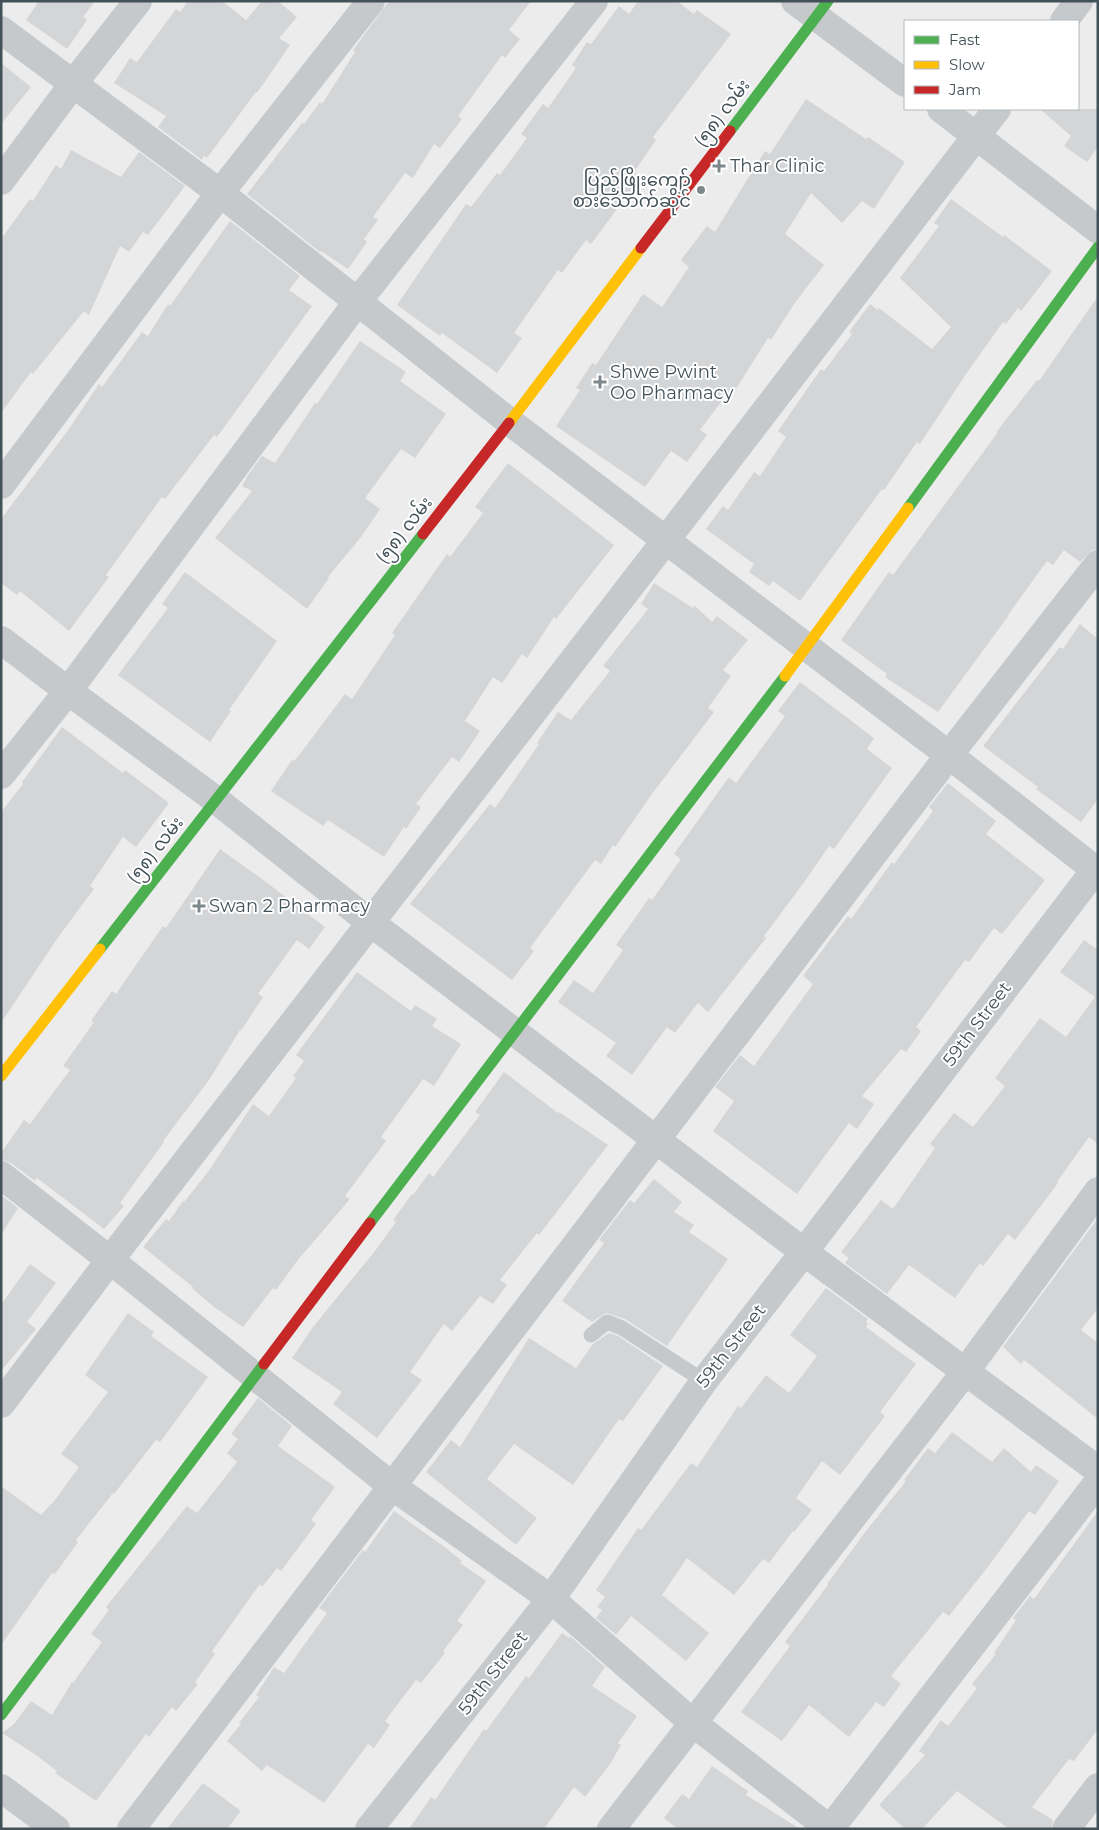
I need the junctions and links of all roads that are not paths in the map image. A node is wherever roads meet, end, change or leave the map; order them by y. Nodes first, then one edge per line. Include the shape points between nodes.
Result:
1 (138, 1) edge
2 (371, 1) edge
3 (594, 1) edge
4 (1079, 1) edge
5 (813, 6) edge
6 (1065, 20) edge
7 (1, 30) edge
8 (904, 82) edge
9 (73, 84) junction
10 (942, 110) edge
11 (996, 110) edge
12 (976, 135) junction
13 (1, 182) edge
14 (220, 193) junction
15 (1098, 230) edge
16 (1098, 247) edge
17 (358, 301) junction
18 (510, 422) junction
19 (1, 485) edge
20 (666, 540) junction
21 (1098, 564) edge
22 (1, 640) edge
23 (807, 647) junction
24 (68, 691) junction
25 (949, 754) junction
26 (1, 775) edge
27 (216, 800) junction
28 (1097, 869) edge
29 (371, 923) junction
30 (515, 1032) junction
31 (1, 1076) edge
32 (656, 1138) junction
33 (1, 1175) edge
34 (1098, 1191) edge
35 (804, 1252) junction
36 (110, 1260) junction
37 (591, 1335) dead end
38 (965, 1372) junction
39 (254, 1377) junction
40 (704, 1381) junction
41 (1, 1404) edge
42 (1098, 1470) edge
43 (1098, 1482) edge
44 (392, 1486) junction
45 (551, 1599) junction
46 (1, 1715) edge
47 (693, 1723) junction
48 (1, 1788) edge
49 (1098, 1788) edge
50 (56, 1829) edge
51 (131, 1829) edge
52 (369, 1829) edge
53 (611, 1829) edge
54 (830, 1829) edge
55 (1066, 1829) edge

1 - 9 street
2 - 14 street
3 - 17 street
4 - 6 street
5 - 8 street
5 - 18 street, (၅၈) လမ်း
7 - 9 street
9 - 13 street
9 - 14 street
10 - 12 street
11 - 12 street
12 - 15 street
12 - 20 street
14 - 17 street
14 - 19 street
16 - 23 street
17 - 18 street
17 - 24 street
18 - 20 street
18 - 27 street, (၅၈) လမ်း
20 - 23 street
20 - 29 street
21 - 25 street
22 - 24 street
23 - 25 street
23 - 30 street
24 - 26 street
24 - 27 street
25 - 28 street
25 - 32 street
27 - 29 street
27 - 31 street, (၅၈) လမ်း
28 - 35 street, 59th Street
29 - 30 street
29 - 36 street
30 - 32 street
30 - 39 street
32 - 35 street
32 - 44 street
33 - 36 street
34 - 38 street
35 - 38 street
35 - 40 street, 59th Street
36 - 39 street
36 - 41 street
37 - 40 lane via 607,1322 622,1328
38 - 42 street
38 - 47 street
39 - 44 street
39 - 46 street
40 - 45 street, 59th Street
43 - 54 street
44 - 45 street
44 - 51 street
45 - 47 street
45 - 52 street, 59th Street
47 - 53 street
47 - 54 street
48 - 50 street
49 - 55 street

